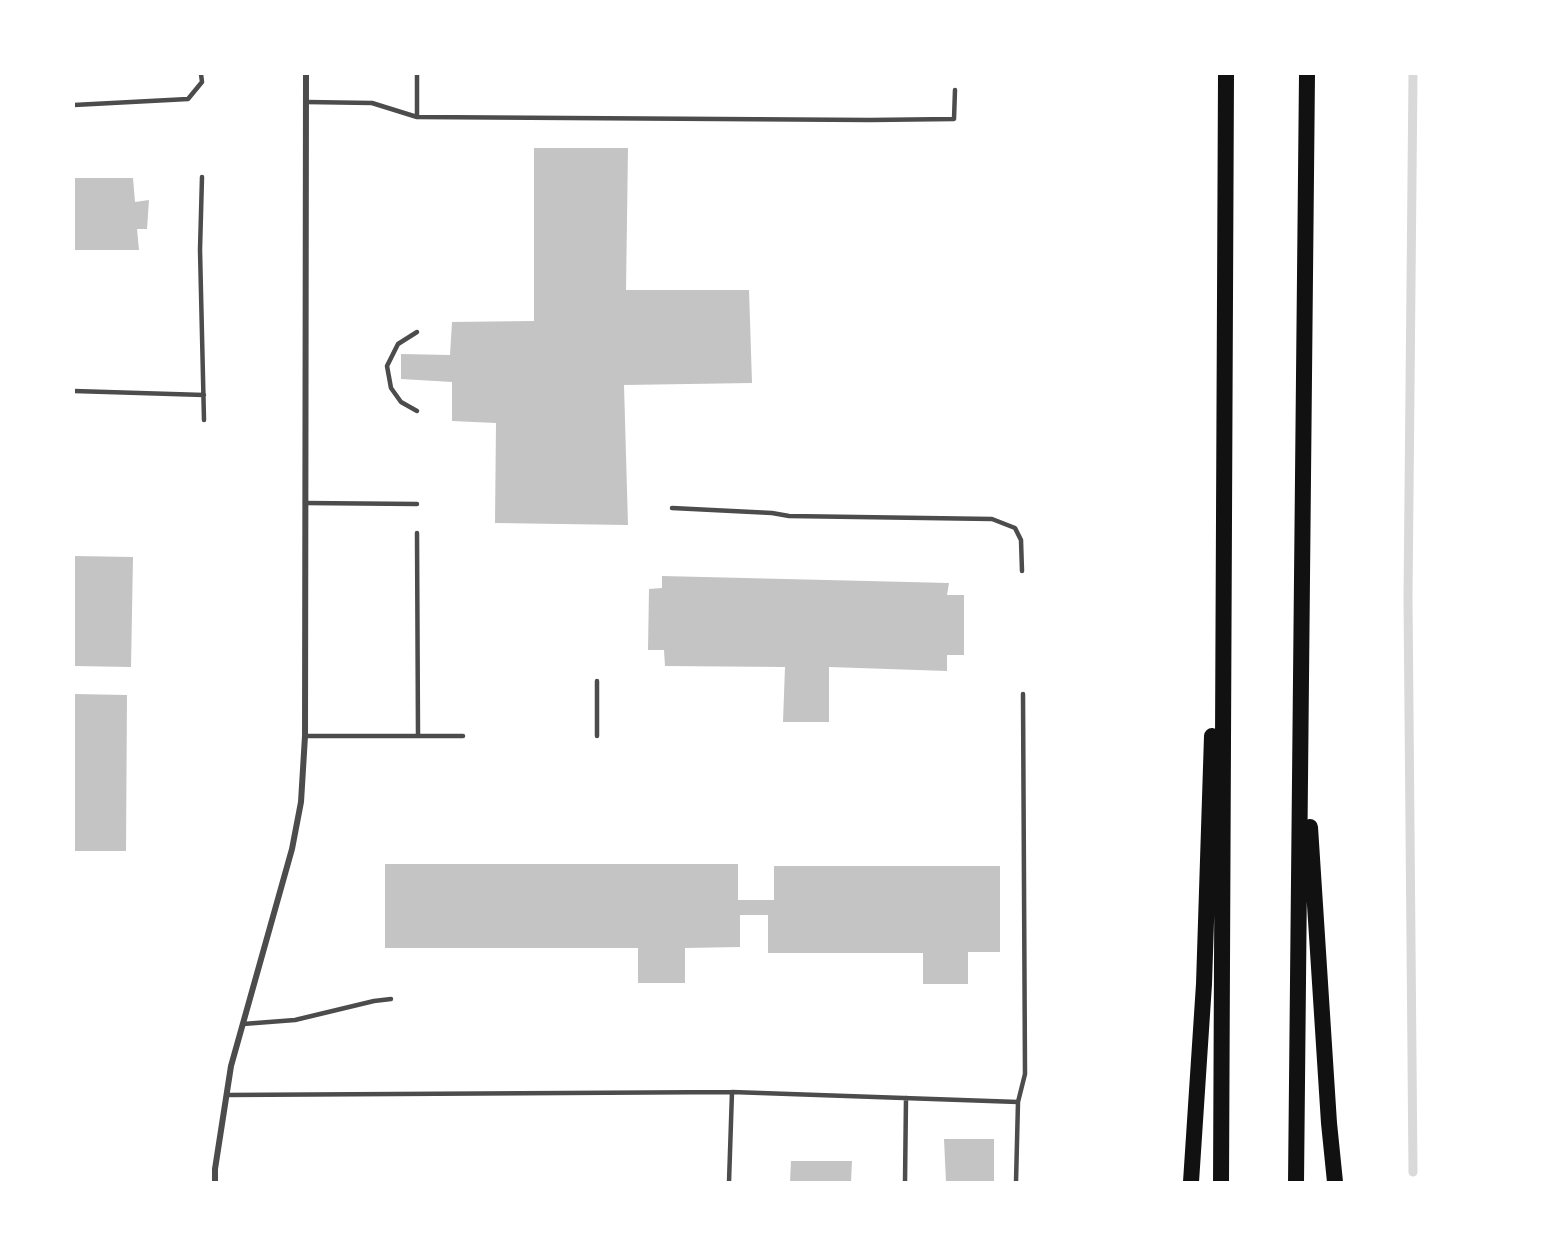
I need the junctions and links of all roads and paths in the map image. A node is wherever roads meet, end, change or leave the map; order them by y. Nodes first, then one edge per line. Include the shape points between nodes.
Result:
1 (201, 74) edge
2 (306, 74) edge
3 (417, 74) edge
4 (1226, 74) edge
5 (1307, 74) edge
6 (955, 90) dead end
7 (306, 102) junction
8 (74, 105) edge
9 (417, 117) junction
10 (202, 177) dead end
11 (417, 332) dead end
12 (1224, 381) junction
13 (74, 391) edge
14 (204, 395) junction
15 (417, 411) dead end
16 (204, 420) dead end
17 (305, 503) junction
18 (417, 504) dead end
19 (672, 508) dead end
20 (417, 533) dead end
21 (1022, 571) dead end
22 (1302, 675) junction
23 (597, 681) dead end
24 (1023, 694) dead end
25 (418, 735) junction
26 (305, 736) junction
27 (464, 736) dead end
28 (597, 736) dead end
29 (391, 999) dead end
30 (243, 1024) junction
31 (732, 1092) junction
32 (227, 1095) junction
33 (906, 1098) junction
34 (1018, 1102) junction
35 (215, 1182) edge
36 (729, 1182) edge
37 (905, 1182) edge
38 (1016, 1182) edge
39 (1191, 1182) edge
40 (1221, 1182) edge
41 (1296, 1182) edge
42 (1335, 1182) edge

1 - 8 lane via 202,82 188,99
2 - 7 street
3 - 9 lane
4 - 12 highway
5 - 22 highway
6 - 9 lane via 954,119
7 - 9 lane via 372,103
7 - 17 street
10 - 14 lane
11 - 15 lane via 398,344 387,366 391,388 401,402
12 - 39 highway via 1204,984
12 - 40 highway
13 - 14 lane
14 - 16 lane
17 - 18 lane
17 - 26 street
19 - 21 lane via 789,516 992,519 1015,528 1021,540
20 - 25 lane
22 - 41 highway
22 - 42 highway
23 - 28 lane
24 - 34 lane via 1025,1074
25 - 26 lane
25 - 27 lane
26 - 30 street via 301,802 292,849
29 - 30 lane via 295,1020
30 - 32 street
31 - 32 lane
31 - 33 lane
31 - 36 lane
32 - 35 street
33 - 34 lane
33 - 37 lane
34 - 38 lane

